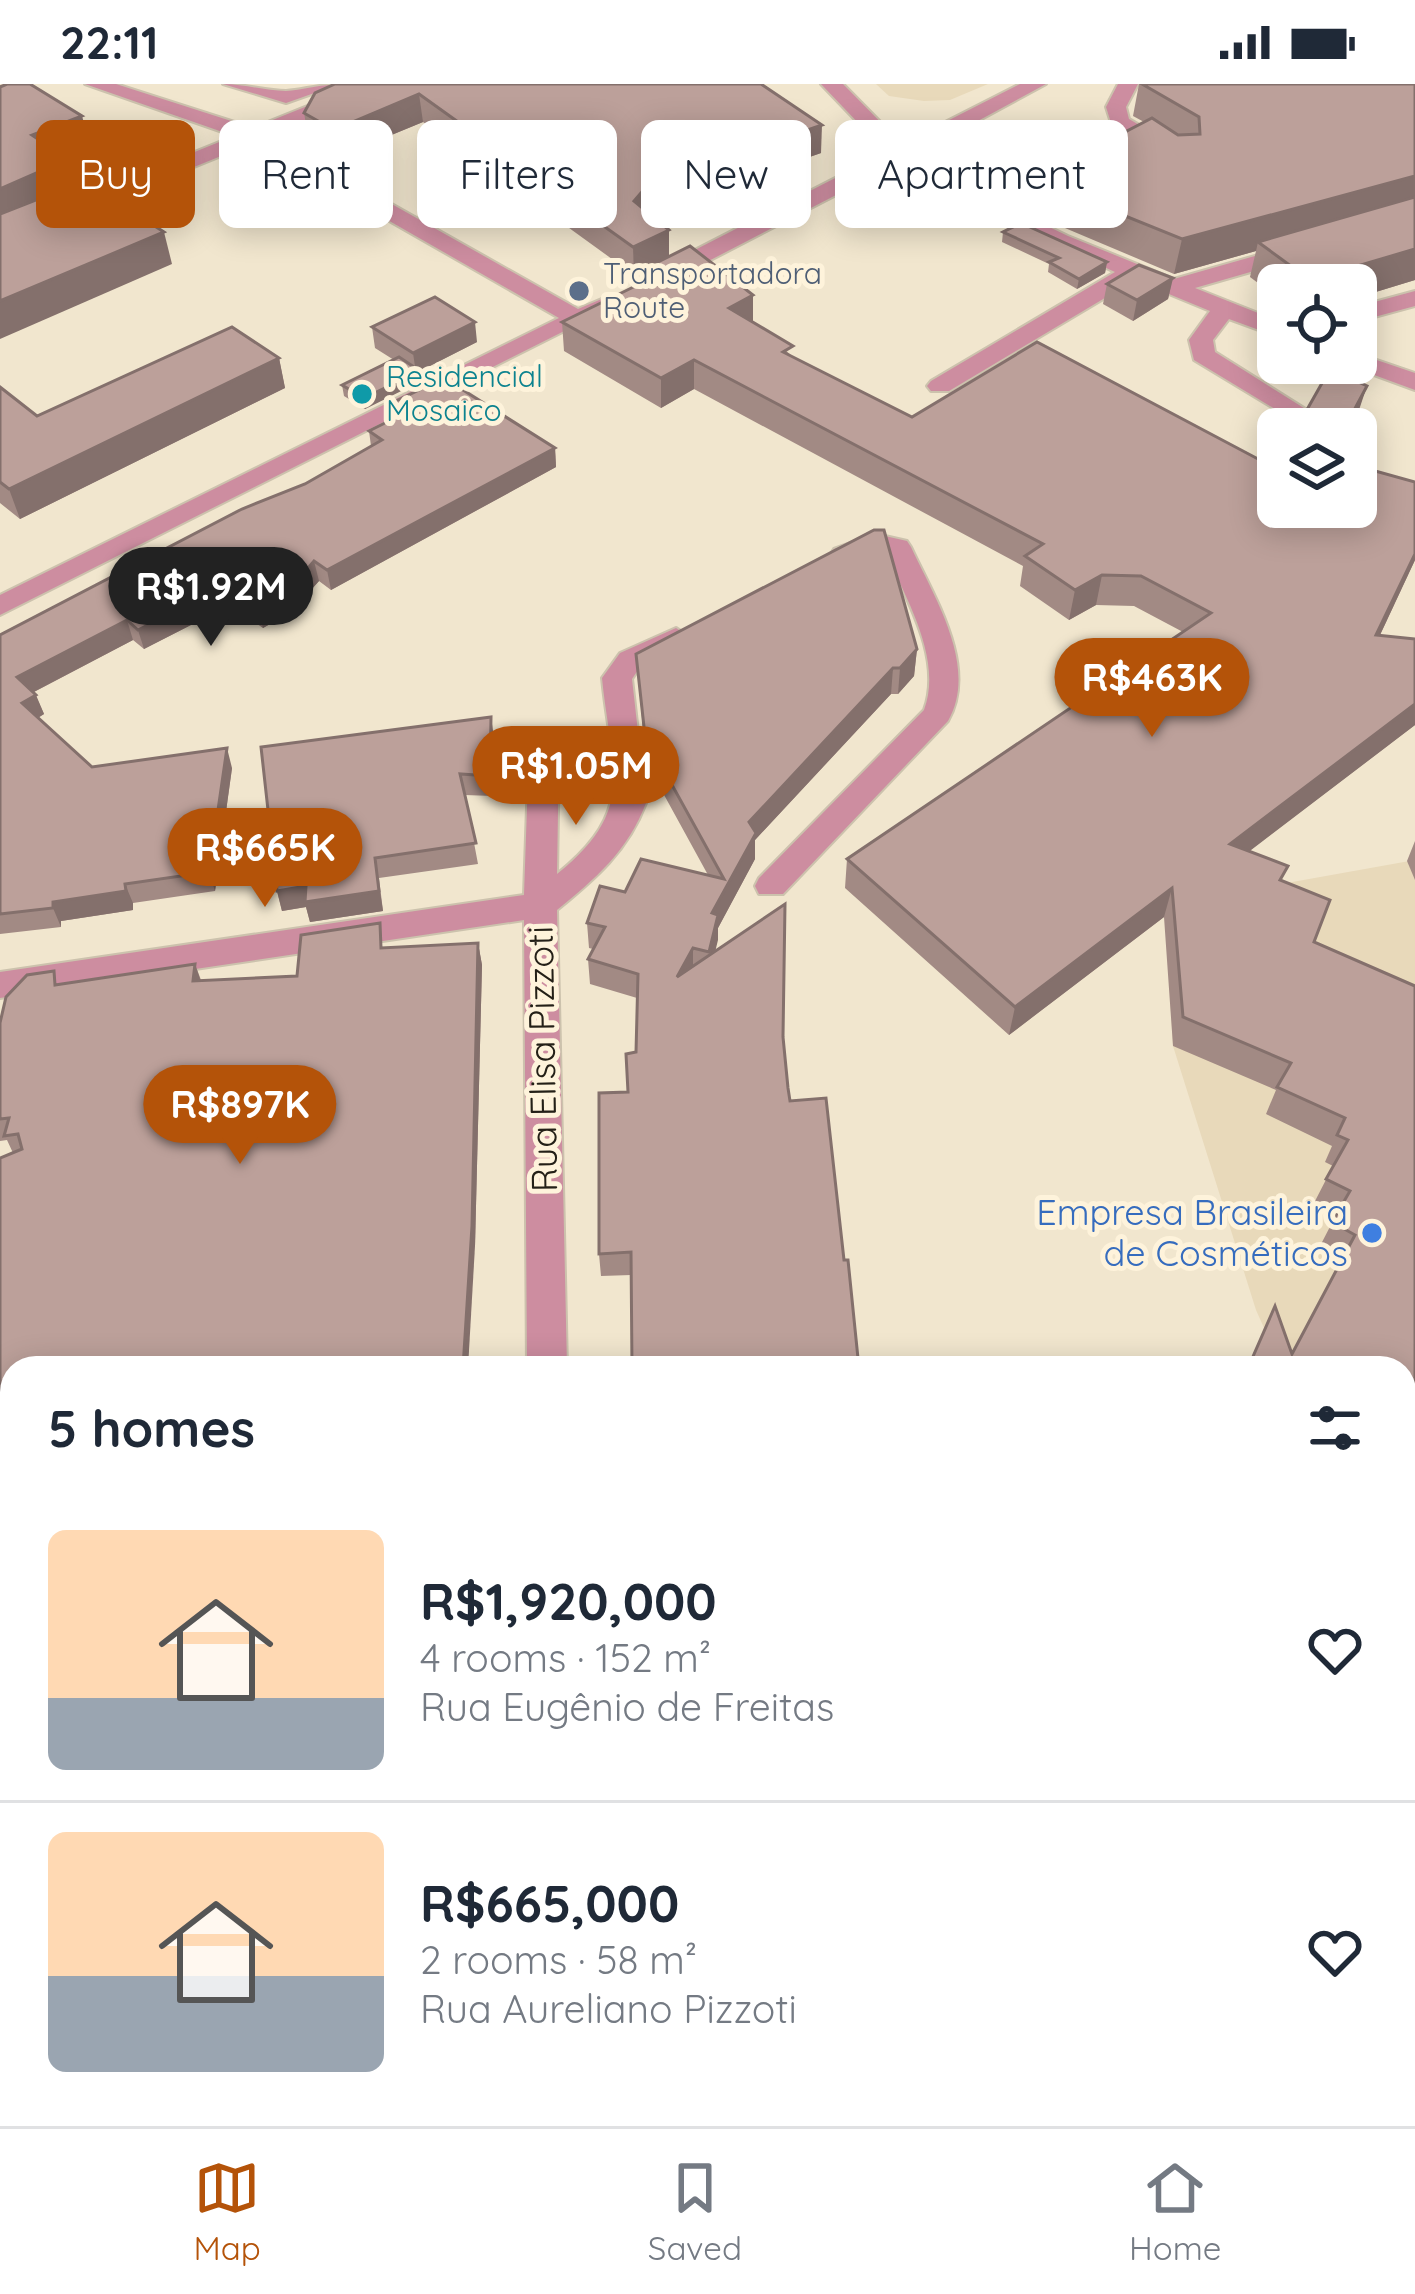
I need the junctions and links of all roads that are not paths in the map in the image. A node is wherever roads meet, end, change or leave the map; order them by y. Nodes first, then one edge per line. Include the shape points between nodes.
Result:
1 (95, 84) edge
2 (233, 84) edge
3 (331, 84) edge
4 (380, 84) edge
5 (831, 84) edge
6 (1036, 84) edge
7 (1128, 84) edge
8 (294, 120) edge
9 (866, 120) edge
10 (969, 120) edge
11 (219, 124) edge
12 (219, 151) edge
13 (1182, 160) edge
14 (835, 189) edge
15 (393, 214) edge
16 (1036, 228) edge
17 (0, 239) edge
18 (1326, 243) edge
19 (1131, 272) junction
20 (1169, 288) junction
21 (1415, 298) edge
22 (1223, 309) junction
23 (1377, 309) edge
24 (577, 318) junction
25 (1257, 322) edge
26 (1377, 368) edge
27 (1415, 382) edge
28 (940, 386) dead end
29 (1291, 408) edge
30 (823, 565) edge
31 (0, 606) edge
32 (698, 626) edge
33 (544, 749) dead end
34 (771, 886) dead end
35 (540, 905) junction
36 (0, 985) edge
37 (547, 1356) edge

1 - 11 street
2 - 3 street via 292,97
4 - 8 street
5 - 9 street
6 - 10 street
7 - 13 street via 1116,107 1119,122
12 - 17 street
14 - 24 street
15 - 24 street
16 - 19 street
18 - 20 street
19 - 20 street
19 - 28 street
20 - 22 street
21 - 23 street
22 - 25 street
22 - 29 street via 1201,340 1204,355
24 - 31 street
26 - 27 street
30 - 34 street via 870,543 898,547 948,690 938,714
32 - 35 street via 619,673 625,820 594,863
33 - 35 street, Rua Elisa Pizzoti
35 - 36 street
35 - 37 street, Rua Elisa Pizzoti

